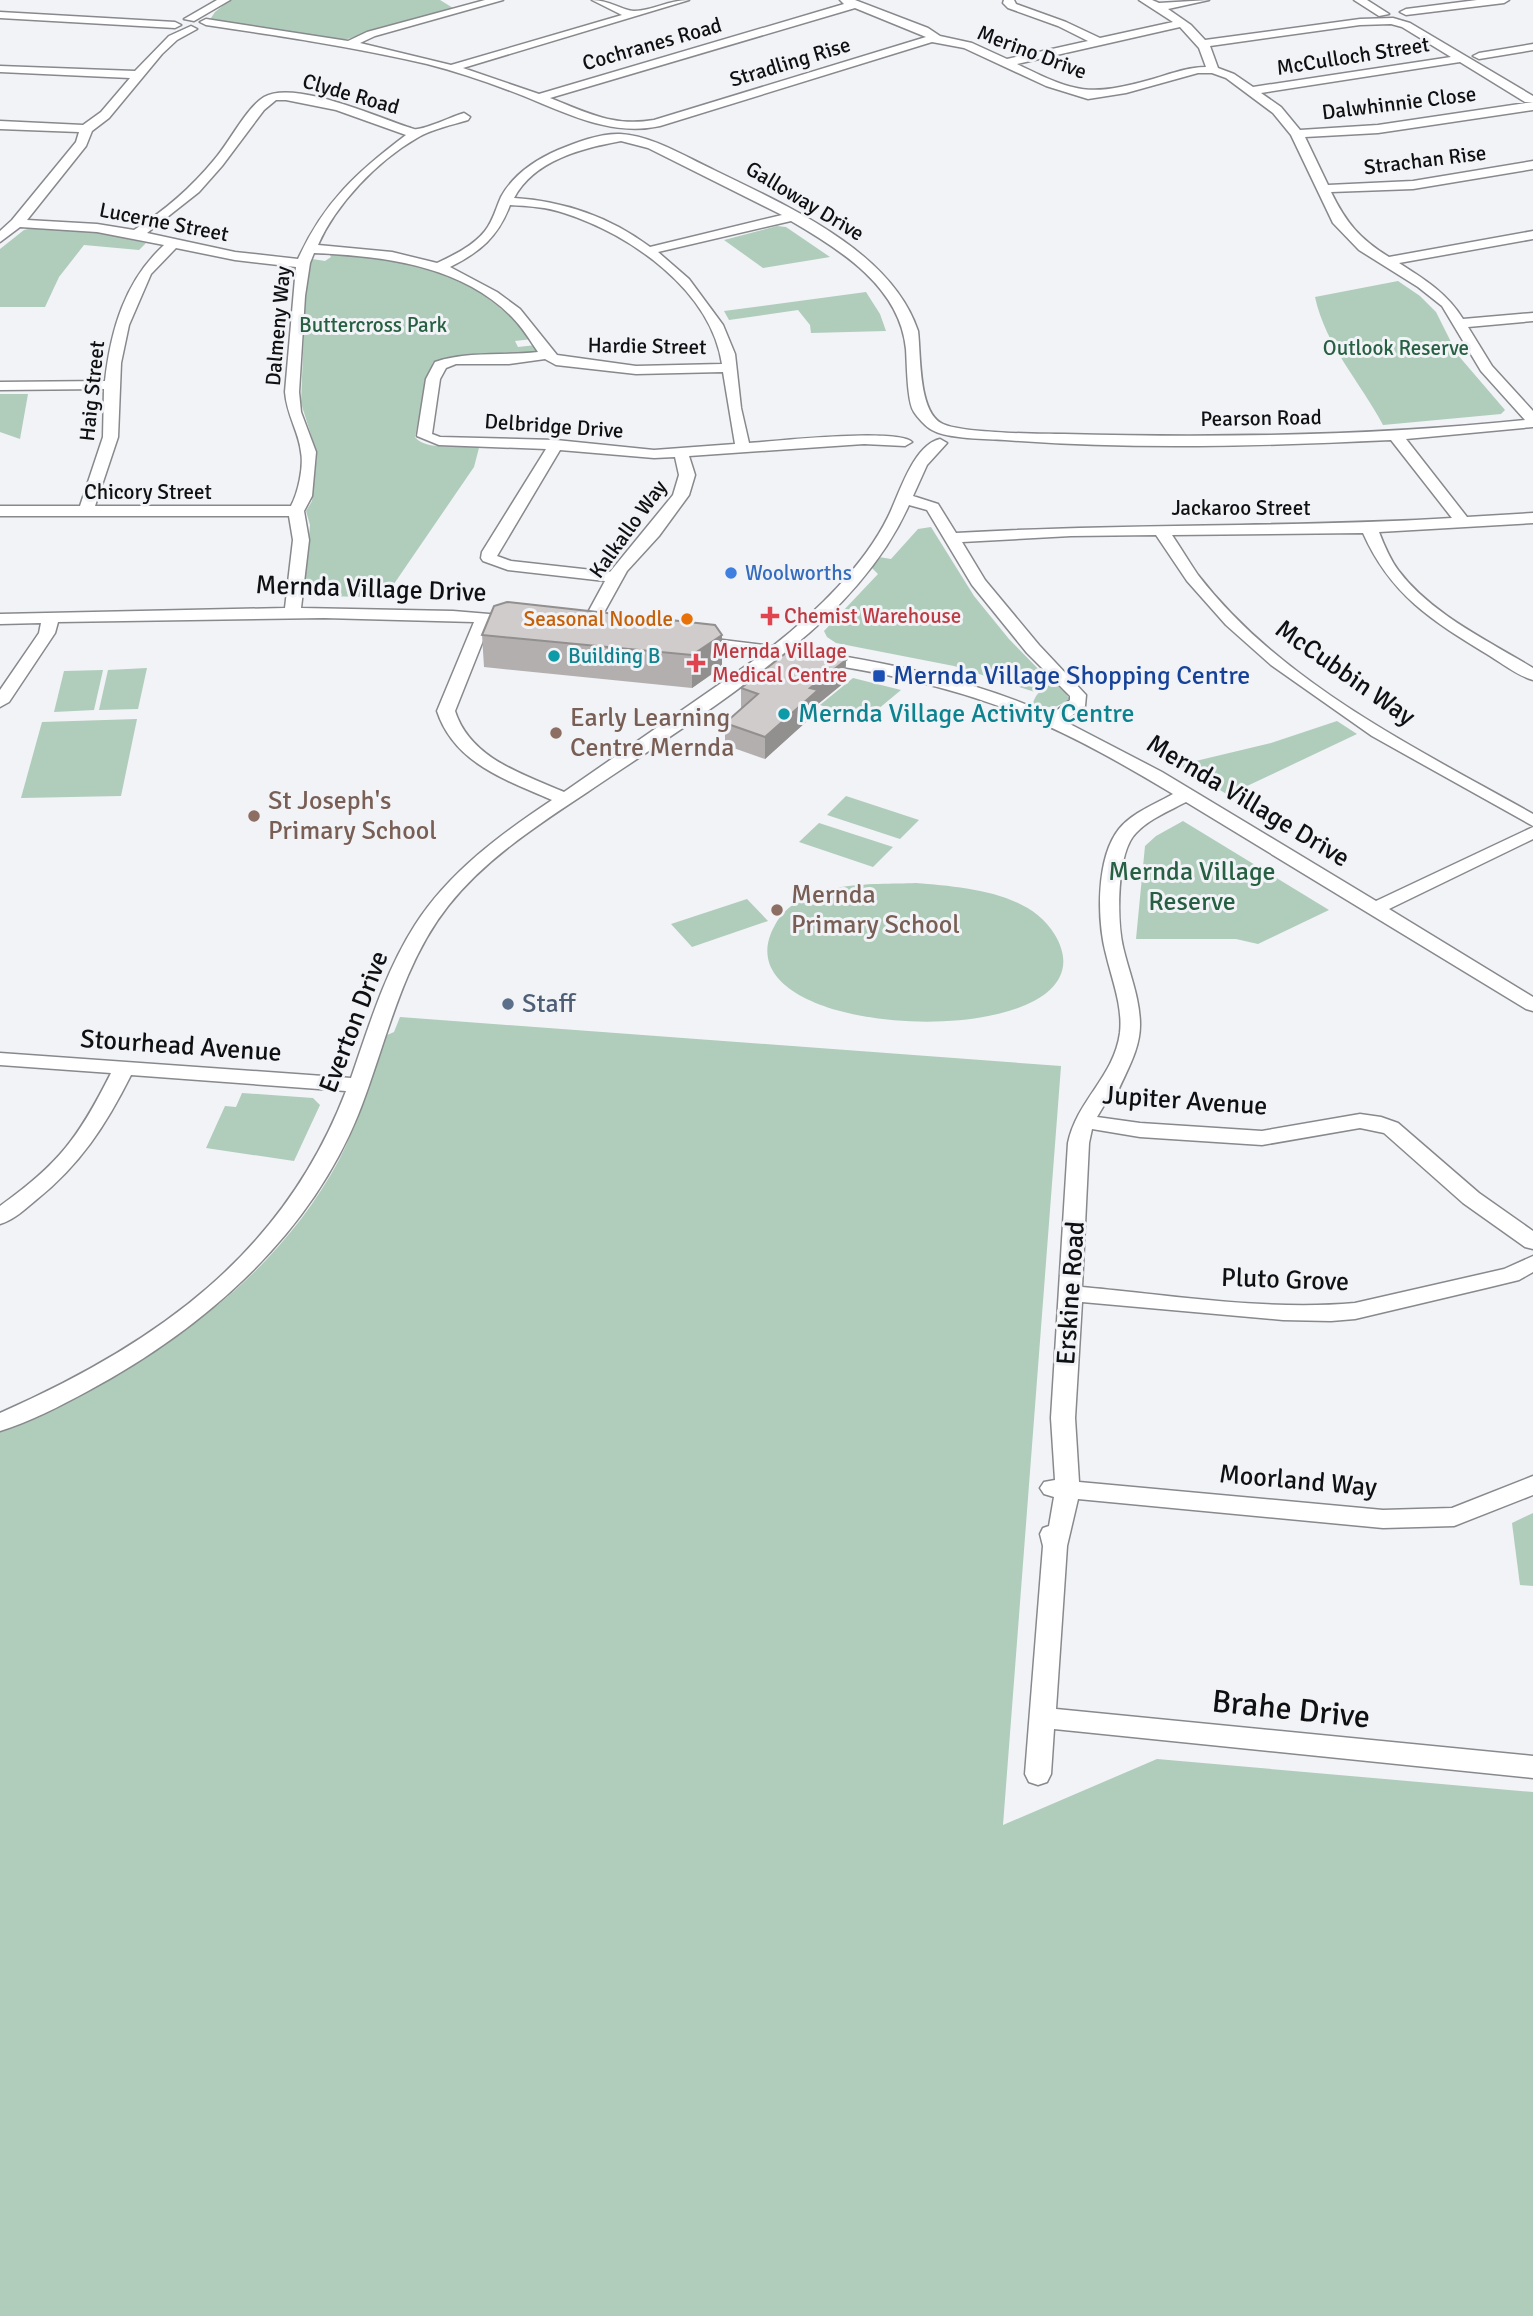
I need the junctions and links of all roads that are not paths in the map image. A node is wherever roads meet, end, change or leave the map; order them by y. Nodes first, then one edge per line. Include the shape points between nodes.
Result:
1 (225, 0) edge
2 (446, 0) edge
3 (498, 0) edge
4 (597, 0) edge
5 (684, 0) edge
6 (1144, 0) edge
7 (1204, 0) edge
8 (1359, 0) edge
9 (1383, 0) edge
10 (1504, 0) edge
11 (1008, 1) edge
12 (850, 2) edge
13 (1158, 7) junction
14 (466, 9) junction
15 (0, 15) edge
16 (632, 15) junction
17 (1410, 15) junction
18 (1388, 18) junction
19 (1182, 23) junction
20 (191, 24) junction
21 (936, 39) junction
22 (1097, 41) junction
23 (350, 44) junction
24 (1201, 44) junction
25 (1533, 47) edge
26 (1479, 56) junction
27 (1459, 59) junction
28 (1005, 63) junction
29 (452, 68) junction
30 (0, 69) edge
31 (1213, 70) junction
32 (138, 75) junction
33 (1253, 91) junction
34 (540, 97) junction
35 (1532, 100) edge
36 (464, 117) dead end
37 (0, 125) edge
38 (86, 129) junction
39 (623, 131) junction
40 (1297, 134) junction
41 (413, 135) junction
42 (1533, 165) edge
43 (1322, 189) junction
44 (506, 201) junction
45 (794, 216) junction
46 (17, 223) junction
47 (135, 235) junction
48 (1533, 235) edge
49 (0, 238) edge
50 (172, 244) junction
51 (648, 251) junction
52 (306, 256) junction
53 (1385, 262) junction
54 (440, 267) junction
55 (1533, 317) edge
56 (1460, 323) junction
57 (547, 355) junction
58 (729, 368) junction
59 (111, 385) junction
60 (0, 386) edge
61 (1533, 422) edge
62 (909, 428) junction
63 (939, 435) junction
64 (1396, 436) junction
65 (556, 444) junction
66 (743, 449) junction
67 (681, 453) junction
68 (920, 463) junction
69 (905, 500) junction
70 (0, 511) edge
71 (296, 511) junction
72 (85, 513) junction
73 (1533, 518) edge
74 (1464, 524) junction
75 (1369, 528) junction
76 (1161, 530) junction
77 (950, 538) junction
78 (614, 577) junction
79 (293, 611) junction
80 (46, 617) junction
81 (484, 618) junction
82 (0, 619) edge
83 (530, 621) edge
84 (568, 625) edge
85 (682, 638) edge
86 (778, 651) junction
87 (1533, 675) edge
88 (0, 702) edge
89 (1053, 721) junction
90 (1192, 798) junction
91 (566, 799) junction
92 (1533, 821) edge
93 (1533, 832) edge
94 (1379, 911) junction
95 (1533, 1005) edge
96 (0, 1059) edge
97 (124, 1068) junction
98 (358, 1085) junction
99 (1089, 1122) junction
100 (0, 1217) edge
101 (1533, 1242) edge
102 (1533, 1263) edge
103 (1071, 1294) junction
104 (0, 1423) edge
105 (1533, 1485) edge
106 (1059, 1488) junction
107 (1043, 1717) junction
108 (1533, 1767) edge
109 (1038, 1774) dead end

1 - 20 street
2 - 14 street
3 - 14 street
4 - 16 street
5 - 16 street
6 - 13 street
7 - 13 street
8 - 18 street
9 - 17 street
10 - 17 street
11 - 22 street
12 - 21 street, Merino Drive via 929,32
12 - 34 street, Cochranes Road
13 - 19 street
14 - 23 street via 371,34
15 - 20 street, Galloway Drive
16 - 29 street
17 - 18 street
17 - 26 street
18 - 24 street
18 - 27 street
19 - 22 street
19 - 24 street
20 - 23 street, Galloway Drive
20 - 32 street
21 - 28 street, Merino Drive
21 - 39 street, Stradling Rise
22 - 28 street
23 - 29 street, Galloway Drive
24 - 31 street
25 - 26 street
26 - 35 street
27 - 33 street, McCulloch Street
27 - 35 street
28 - 31 street, Merino Drive via 1092,95
29 - 34 street, Galloway Drive
30 - 32 street
31 - 33 street
32 - 38 street via 102,118
33 - 40 street
34 - 39 street, Galloway Drive
35 - 40 street, Dalwhinnie Close via 1378,129
36 - 41 street, Dalmeny Way
37 - 38 street
38 - 46 street via 82,143
39 - 44 street via 537,167
39 - 45 street, Galloway Drive
40 - 43 street
41 - 47 street, Clyde Road via 338,108 276,96 259,107 197,190
41 - 52 street, Dalmeny Way via 376,163 333,207
42 - 43 street, Strachan Rise via 1413,185
43 - 53 street via 1331,211 1347,231
44 - 51 street via 569,210
44 - 54 street via 485,238
45 - 51 street
45 - 62 street, Galloway Drive via 851,253 894,297 911,331
46 - 47 street, Lucerne Street
46 - 49 street
47 - 50 street, Lucerne Street
48 - 53 street
50 - 52 street, Lucerne Street via 262,262
50 - 59 street, Haig Street via 150,265 130,299 120,327
51 - 58 street via 703,307 726,348
52 - 54 street via 376,253
52 - 71 street, Dalmeny Way via 298,296 292,392 294,412 309,452 304,496
53 - 56 street via 1435,293
54 - 57 street via 505,303
55 - 56 street
56 - 61 street via 1486,368
57 - 58 street, Hardie Street via 574,365 620,370
57 - 65 street, Delbridge Drive via 454,360 440,365 423,431 433,441
58 - 66 street
59 - 60 street
59 - 72 street, Haig Street via 113,424
61 - 64 street, Pearson Road
62 - 63 street
62 - 63 street, Delbridge Drive via 927,446
62 - 66 street, Delbridge Drive via 864,440
62 - 68 street, Galloway Drive
63 - 64 street, Pearson Road via 1216,440
63 - 68 street
64 - 74 street
65 - 67 street, Delbridge Drive
65 - 78 street via 489,558 508,565
66 - 67 street, Delbridge Drive
67 - 78 street, Kalkallo Way via 687,475 681,495
68 - 69 street
69 - 77 street via 933,507
69 - 86 street via 853,580
70 - 72 street, Chicory Street
71 - 72 street, Chicory Street
71 - 79 street, Dalmeny Way via 301,540
73 - 74 street, Jackaroo Street
74 - 75 street, Jackaroo Street
75 - 76 street, Jackaroo Street
75 - 87 street via 1402,584 1439,614
76 - 77 street, Jackaroo Street
76 - 92 street, McCubbin Way via 1203,590 1273,657 1389,738
77 - 89 street via 1012,626 1078,695 1079,702
78 - 84 street, Kalkallo Way via 595,627
79 - 80 street, Mernda Village Drive
79 - 81 street, Mernda Village Drive
80 - 82 street, Mernda Village Drive
80 - 88 street via 47,633
81 - 83 street, Mernda Village Drive
81 - 91 street via 446,711 447,722 488,765
85 - 86 street, Mernda Village Drive
86 - 89 street, Mernda Village Drive via 920,677
86 - 91 street, Everton Drive
89 - 90 street, Mernda Village Drive via 1100,743
90 - 94 street, Mernda Village Drive
90 - 99 street, Erskine Road via 1133,826 1120,843 1110,934 1129,1004 1130,1027 1127,1049
91 - 98 street, Everton Drive via 490,854 442,901 402,964
93 - 94 street
94 - 95 street, Mernda Village Drive
96 - 97 street, Stourhead Avenue
97 - 98 street, Stourhead Avenue
97 - 100 street via 94,1126 72,1156
98 - 104 street, Everton Drive via 311,1188 233,1278 122,1362
99 - 101 street, Jupiter Avenue via 1262,1138 1374,1122 1391,1128 1471,1198
99 - 103 street, Erskine Road via 1079,1168
102 - 103 street, Pluto Grove via 1511,1275 1331,1314
103 - 106 street, Erskine Road via 1063,1418 1067,1448
105 - 106 street, Moorland Way via 1454,1517 1421,1520
106 - 107 street, Erskine Road via 1063,1528 1055,1546
107 - 108 street, Brahe Drive
107 - 109 street, Erskine Road

